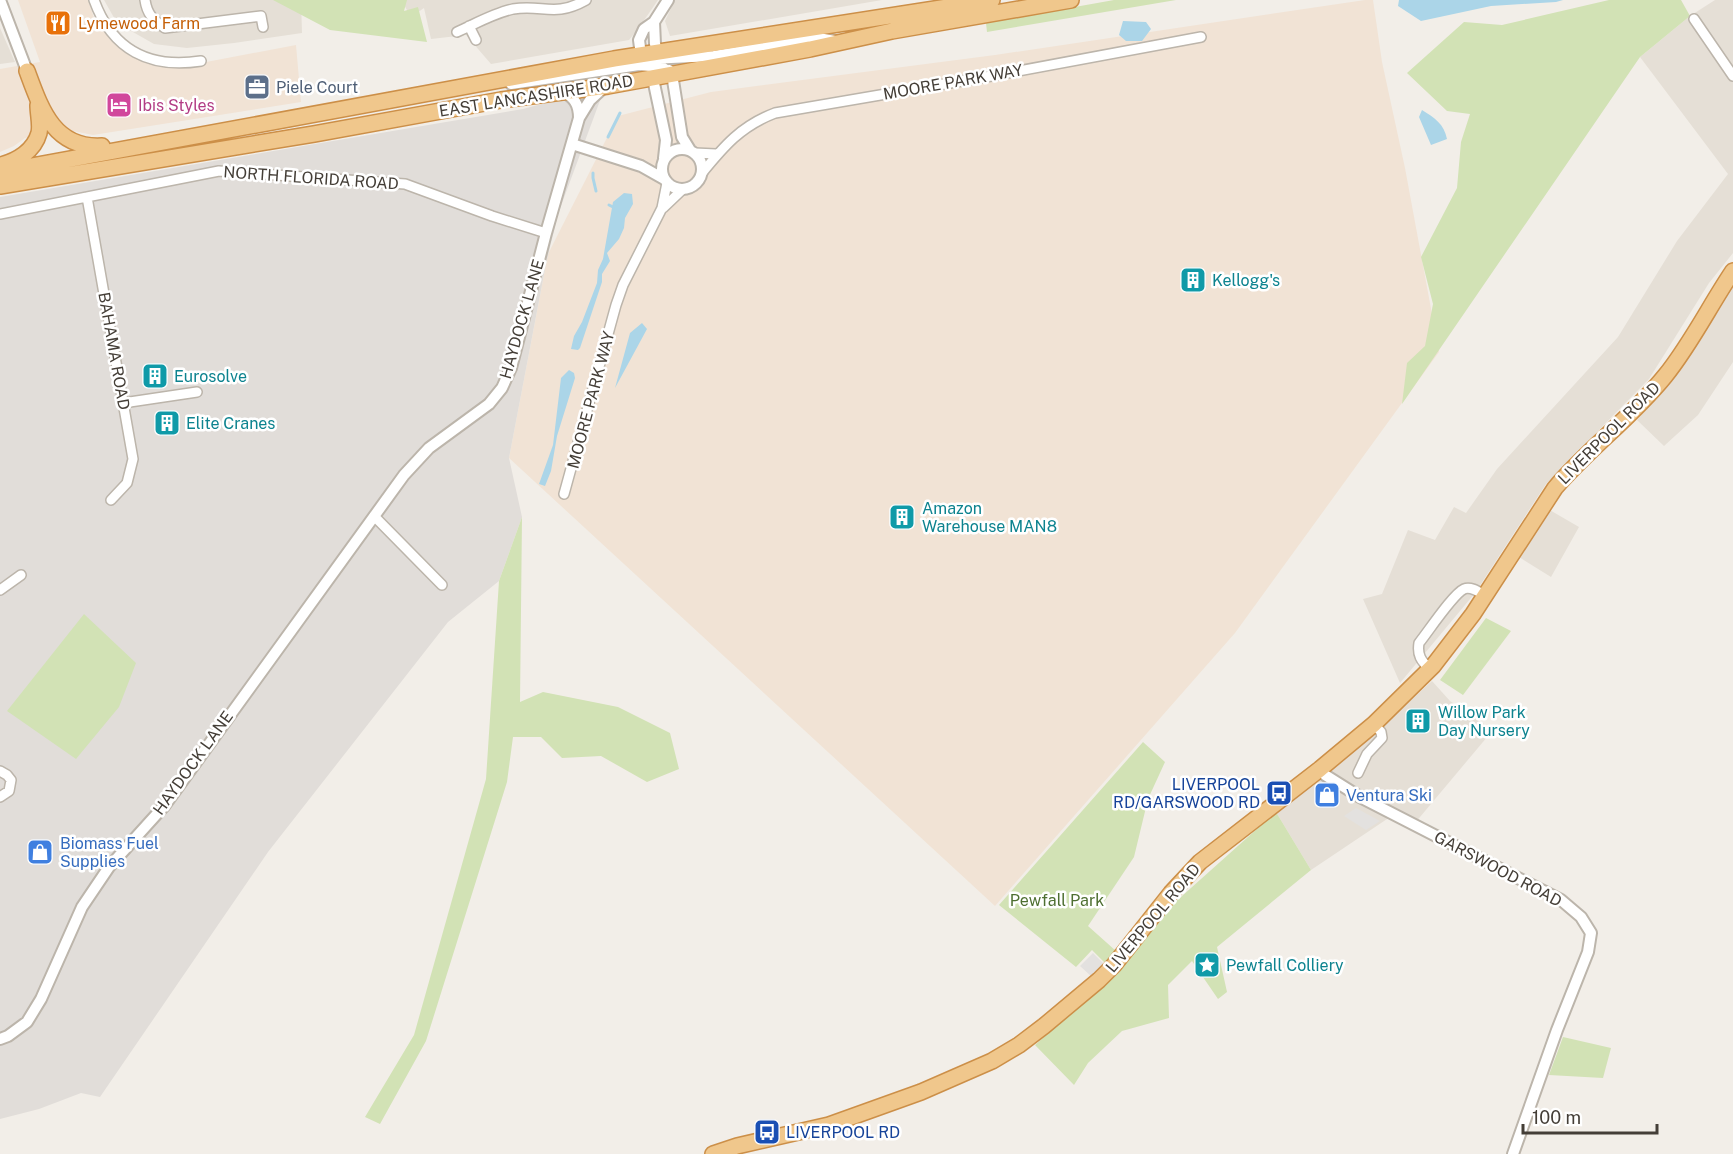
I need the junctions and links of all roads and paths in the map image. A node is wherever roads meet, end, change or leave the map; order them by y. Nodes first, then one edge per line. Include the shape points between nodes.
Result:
1 (0, 0) edge
2 (94, 0) edge
3 (145, 0) edge
4 (586, 0) edge
5 (668, 0) edge
6 (992, 0) edge
7 (1071, 0) edge
8 (1694, 19) dead end
9 (654, 22) junction
10 (469, 26) junction
11 (263, 27) dead end
12 (457, 32) dead end
13 (1201, 37) dead end
14 (476, 40) dead end
15 (838, 42) junction
16 (660, 56) junction
17 (201, 61) dead end
18 (648, 66) junction
19 (27, 71) joint
20 (672, 74) junction
21 (1733, 76) edge
22 (608, 86) junction
23 (562, 91) junction
24 (38, 102) junction
25 (579, 118) junction
26 (144, 144) junction
27 (572, 144) junction
28 (693, 152) junction
29 (716, 154) junction
30 (663, 161) junction
31 (0, 165) edge
32 (641, 166) junction
33 (0, 172) edge
34 (702, 173) junction
35 (665, 181) junction
36 (0, 186) edge
37 (683, 189) junction
38 (87, 196) junction
39 (663, 208) junction
40 (0, 214) edge
41 (546, 233) junction
42 (1733, 271) edge
43 (197, 392) dead end
44 (123, 403) junction
45 (564, 494) dead end
46 (111, 500) dead end
47 (374, 516) junction
48 (21, 575) dead end
49 (442, 585) dead end
50 (0, 590) edge
51 (1486, 596) junction
52 (1430, 669) junction
53 (1374, 724) junction
54 (1320, 769) junction
55 (0, 771) edge
56 (1371, 771) dead end
57 (0, 797) edge
58 (0, 1039) edge
59 (713, 1154) edge
60 (1514, 1154) edge

1 - 19 street
2 - 17 street via 113,35 134,51 164,63
3 - 11 street via 146,11 165,28 261,16
4 - 10 street via 562,10 515,9
5 - 9 street
6 - 16 highway, EAST LANCASHIRE ROAD
7 - 15 highway, EAST LANCASHIRE ROAD
8 - 21 street
9 - 16 street
9 - 18 street via 644,29 639,40
10 - 12 street
10 - 14 street
13 - 29 street, MOORE PARK WAY via 775,113 751,124
15 - 16 street via 818,38 714,56
15 - 20 highway, EAST LANCASHIRE ROAD
16 - 18 highway, EAST LANCASHIRE ROAD
16 - 20 street
18 - 20 highway, EAST LANCASHIRE ROAD
18 - 22 highway, EAST LANCASHIRE ROAD
18 - 26 highway, EAST LANCASHIRE ROAD via 436,92
18 - 30 street via 666,140
19 - 24 highway
20 - 28 street via 682,137
22 - 23 highway, EAST LANCASHIRE ROAD
22 - 25 street, HAYDOCK LANE via 594,95
23 - 25 street via 575,101
23 - 36 highway, EAST LANCASHIRE ROAD
24 - 26 highway via 52,125 76,144
24 - 31 highway via 39,133 32,147 16,161
25 - 27 street, HAYDOCK LANE
26 - 33 highway, EAST LANCASHIRE ROAD
27 - 32 street
27 - 41 street, HAYDOCK LANE
28 - 29 street
28 - 30 street via 679,148
28 - 34 street via 701,162
29 - 34 street, MOORE PARK WAY
30 - 32 street
30 - 35 street
32 - 35 street
34 - 37 street via 697,182
35 - 37 street
35 - 39 street, MOORE PARK WAY
37 - 39 street, MOORE PARK WAY
38 - 40 street, NORTH FLORIDA ROAD
38 - 41 street, NORTH FLORIDA ROAD via 219,171 405,184
38 - 44 street, BAHAMA ROAD
39 - 45 street, MOORE PARK WAY via 616,305
41 - 47 street, HAYDOCK LANE via 511,368 502,388 489,404 429,448
42 - 51 highway, LIVERPOOL ROAD via 1665,376 1555,488
43 - 44 street
44 - 46 street, BAHAMA ROAD via 132,468 127,483
47 - 49 street
47 - 58 street, HAYDOCK LANE via 165,805 109,867 82,907 27,1022
48 - 50 street
51 - 52 highway, LIVERPOOL ROAD
51 - 52 street via 1466,588 1457,594 1419,643 1417,652
52 - 53 highway, LIVERPOOL ROAD
53 - 54 highway, LIVERPOOL ROAD
53 - 56 street via 1382,738 1367,754 1360,770
54 - 59 highway, LIVERPOOL ROAD via 1200,862 1099,980 1005,1054 921,1092 849,1118
54 - 60 street, GARSWOOD ROAD via 1360,797 1561,900 1581,917 1591,933 1588,952
55 - 57 street via 11,780 9,791

